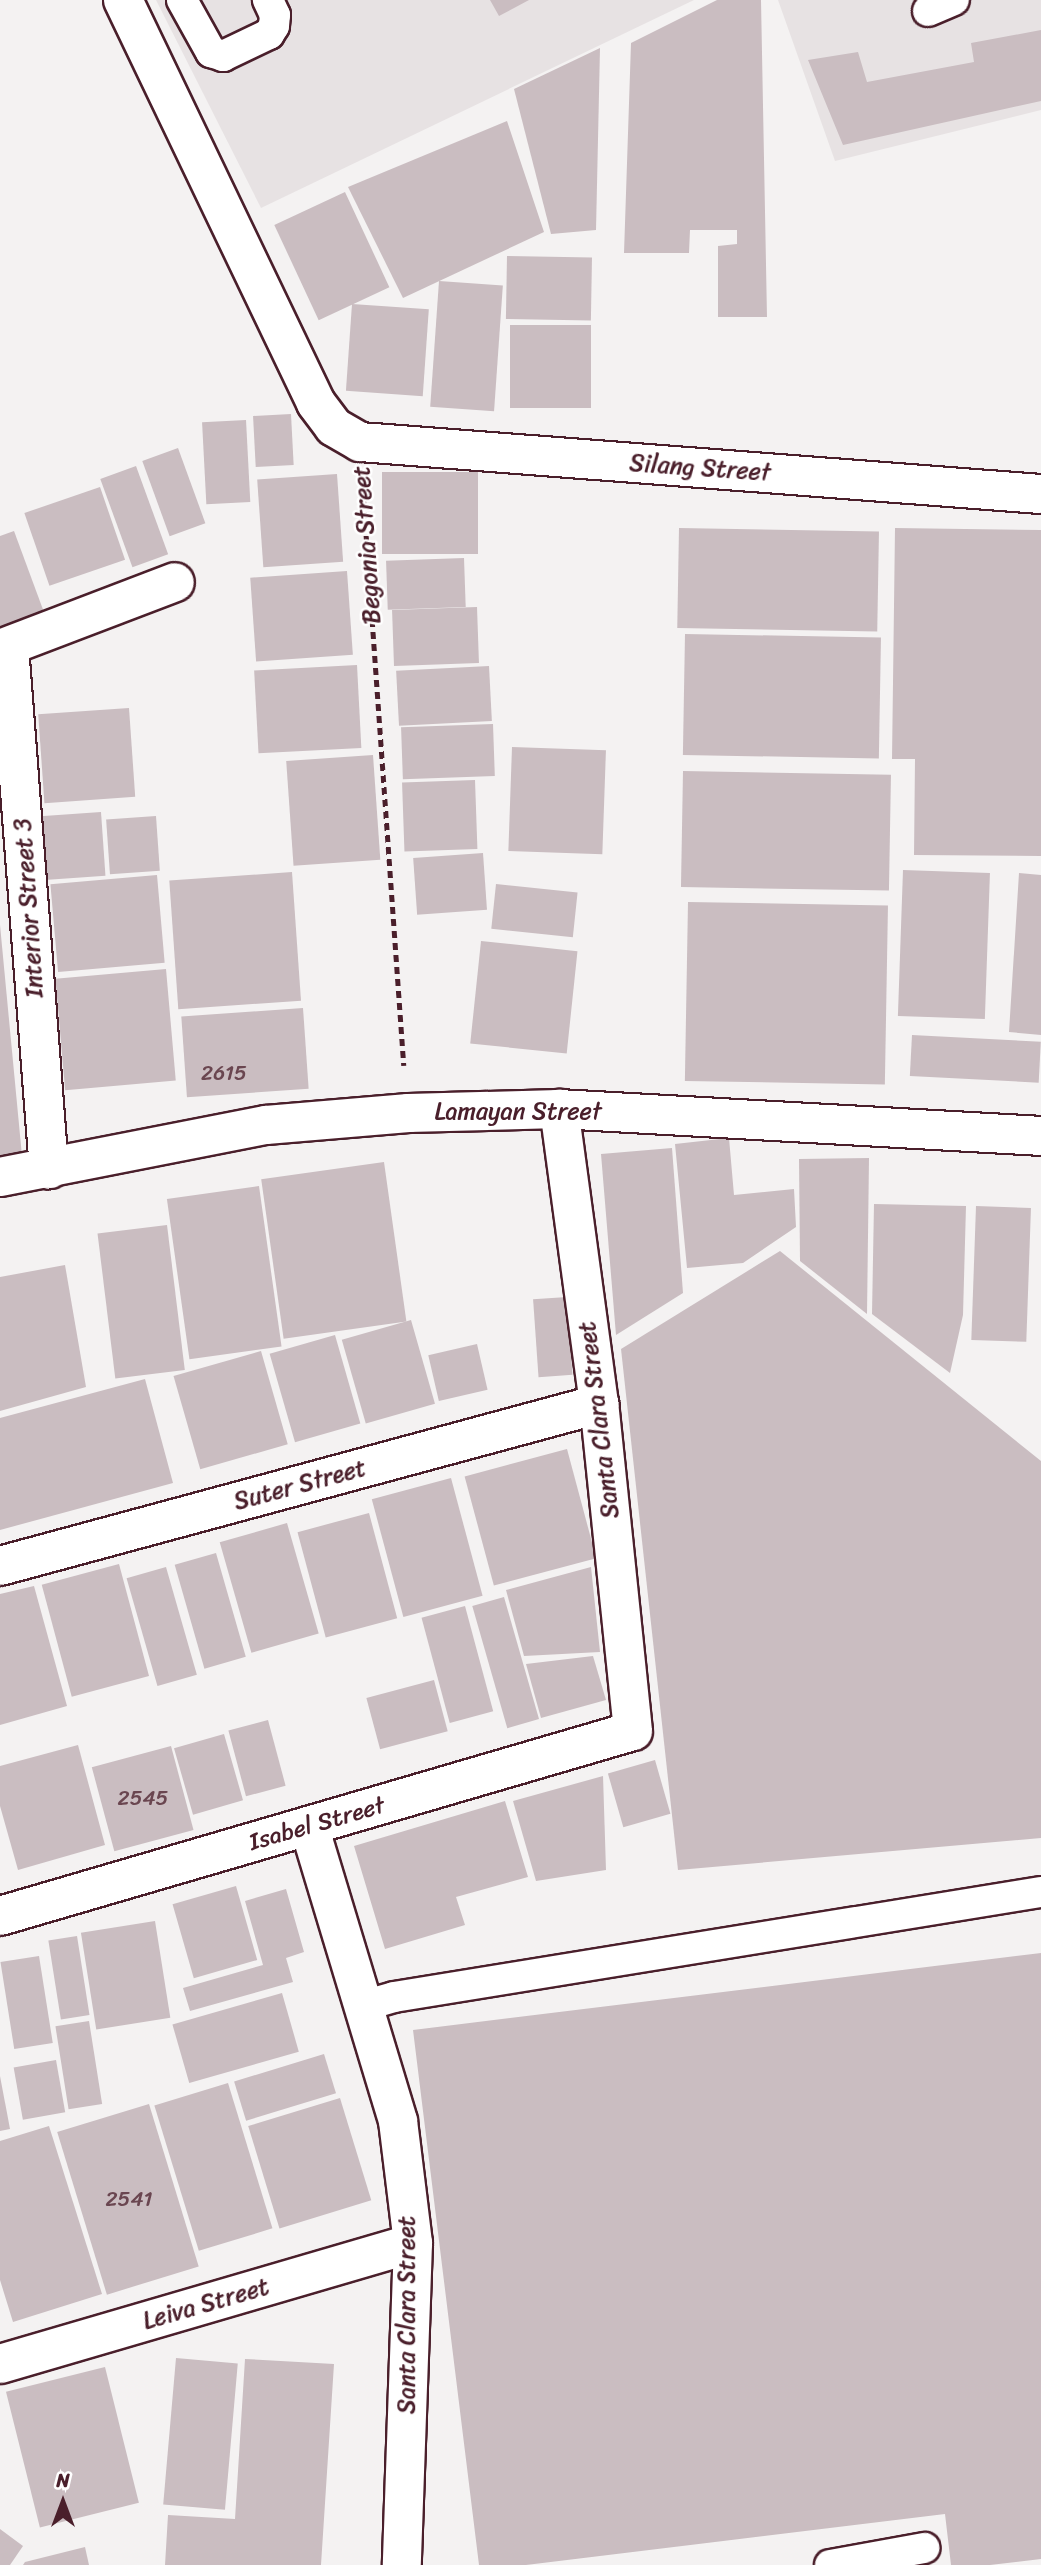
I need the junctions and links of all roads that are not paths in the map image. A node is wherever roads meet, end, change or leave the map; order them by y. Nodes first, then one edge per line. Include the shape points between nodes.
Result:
1 (123, 0) edge
2 (182, 0) edge
3 (268, 0) edge
4 (360, 442) joint
5 (1041, 494) edge
6 (175, 582) dead end
7 (5, 648) edge
8 (559, 1109) junction
9 (1041, 1136) edge
10 (49, 1169) junction
11 (0, 1177) edge
12 (599, 1404) junction
13 (0, 1566) edge
14 (633, 1731) joint
15 (309, 1826) junction
16 (1041, 1892) edge
17 (0, 1916) edge
18 (363, 2006) junction
19 (413, 2244) junction
20 (0, 2364) edge
21 (924, 2548) dead end
22 (402, 2565) edge
23 (830, 2565) edge

1 - 4 street, Begonia Street via 316,403 334,427
2 - 3 lane via 211,52 223,56 269,34 275,15
4 - 5 street, Silang Street
6 - 7 street
7 - 10 street, Interior Street 3
8 - 9 street, Lamayan Street
8 - 10 street, Lamayan Street via 408,1112 266,1125
8 - 12 street, Santa Clara Street
10 - 11 street, Lamayan Street
12 - 13 street, Suter Street
12 - 14 street, Santa Clara Street
14 - 15 street, Isabel Street
15 - 17 street, Isabel Street
15 - 18 street, Santa Clara Street
16 - 18 lane via 394,1997
18 - 19 street, Santa Clara Street via 398,2121
19 - 20 street, Leiva Street
19 - 22 street, Santa Clara Street
21 - 23 lane

